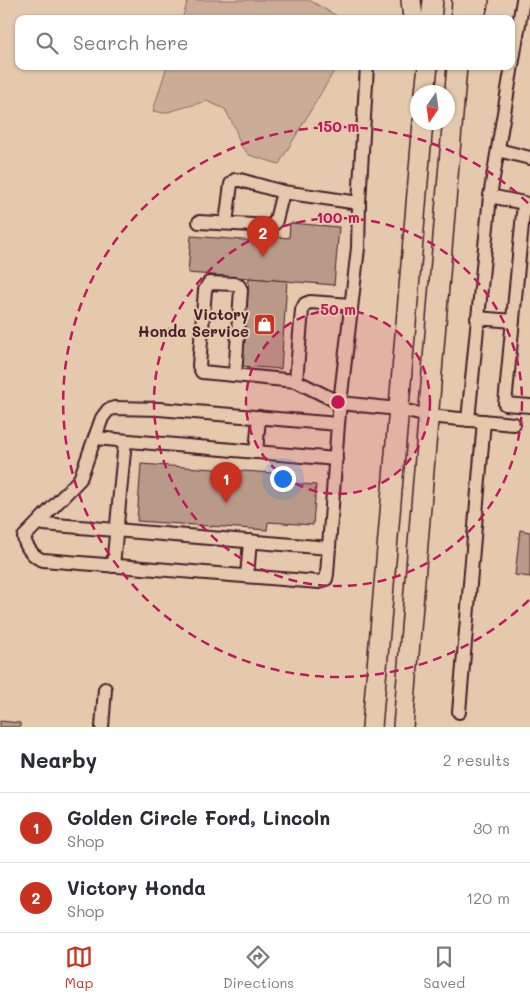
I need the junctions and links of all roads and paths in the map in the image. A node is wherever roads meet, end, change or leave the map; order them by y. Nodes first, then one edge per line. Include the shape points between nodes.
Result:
1 (411, 0) edge
2 (433, 0) edge
3 (462, 0) edge
4 (480, 0) edge
5 (523, 0) edge
6 (413, 15) edge
7 (432, 15) edge
8 (461, 15) edge
9 (475, 15) edge
10 (515, 48) edge
11 (367, 70) edge
12 (416, 70) edge
13 (428, 70) edge
14 (457, 70) edge
15 (511, 70) edge
16 (417, 85) edge
17 (426, 85) edge
18 (421, 130) edge
19 (498, 150) junction
20 (530, 158) edge
21 (283, 192) junction
22 (490, 196) junction
23 (527, 199) edge
24 (359, 203) junction
25 (199, 222) dead end
26 (226, 223) junction
27 (351, 305) junction
28 (477, 318) junction
29 (513, 321) junction
30 (235, 375) junction
31 (296, 381) junction
32 (340, 403) junction
33 (530, 406) edge
34 (398, 409) junction
35 (428, 416) junction
36 (259, 417) junction
37 (468, 420) junction
38 (484, 421) junction
39 (338, 424) junction
40 (514, 424) dead end
41 (96, 438) junction
42 (124, 441) junction
43 (256, 452) junction
44 (336, 459) junction
45 (41, 520) junction
46 (117, 530) junction
47 (250, 541) junction
48 (329, 548) junction
49 (113, 566) junction
50 (247, 576) junction
51 (105, 689) dead end
52 (459, 712) dead end
53 (102, 727) edge
54 (372, 727) edge
55 (403, 727) edge

1 - 6 highway
2 - 7 highway
3 - 8 highway
4 - 9 highway
5 - 10 street
11 - 24 street
12 - 16 highway
13 - 17 highway
14 - 35 highway
15 - 19 street
18 - 34 highway
19 - 20 street
19 - 22 street
21 - 24 street
21 - 26 street via 272,225
21 - 26 street via 235,180 231,184
22 - 23 street
22 - 28 street
23 - 29 street
24 - 27 street via 358,248
25 - 26 street
27 - 31 street via 305,304
27 - 32 street
28 - 29 street
28 - 37 street
29 - 33 street via 505,404
30 - 30 street via 208,373 200,369 205,290 209,283 240,286
30 - 31 street
31 - 32 street
32 - 34 street
32 - 39 street
34 - 35 street
34 - 54 highway
35 - 37 street
35 - 55 highway
36 - 39 street
36 - 41 street via 114,408 102,418
36 - 43 street
37 - 38 street
38 - 40 street
38 - 52 street
39 - 44 street
41 - 42 street
41 - 45 street via 80,479
42 - 43 street
42 - 46 street
43 - 44 street
44 - 48 street
45 - 46 street via 44,524
45 - 49 street via 24,540 37,558
46 - 47 street
46 - 49 street
47 - 48 street
47 - 50 street
48 - 50 street via 324,581
49 - 50 street
51 - 53 street

